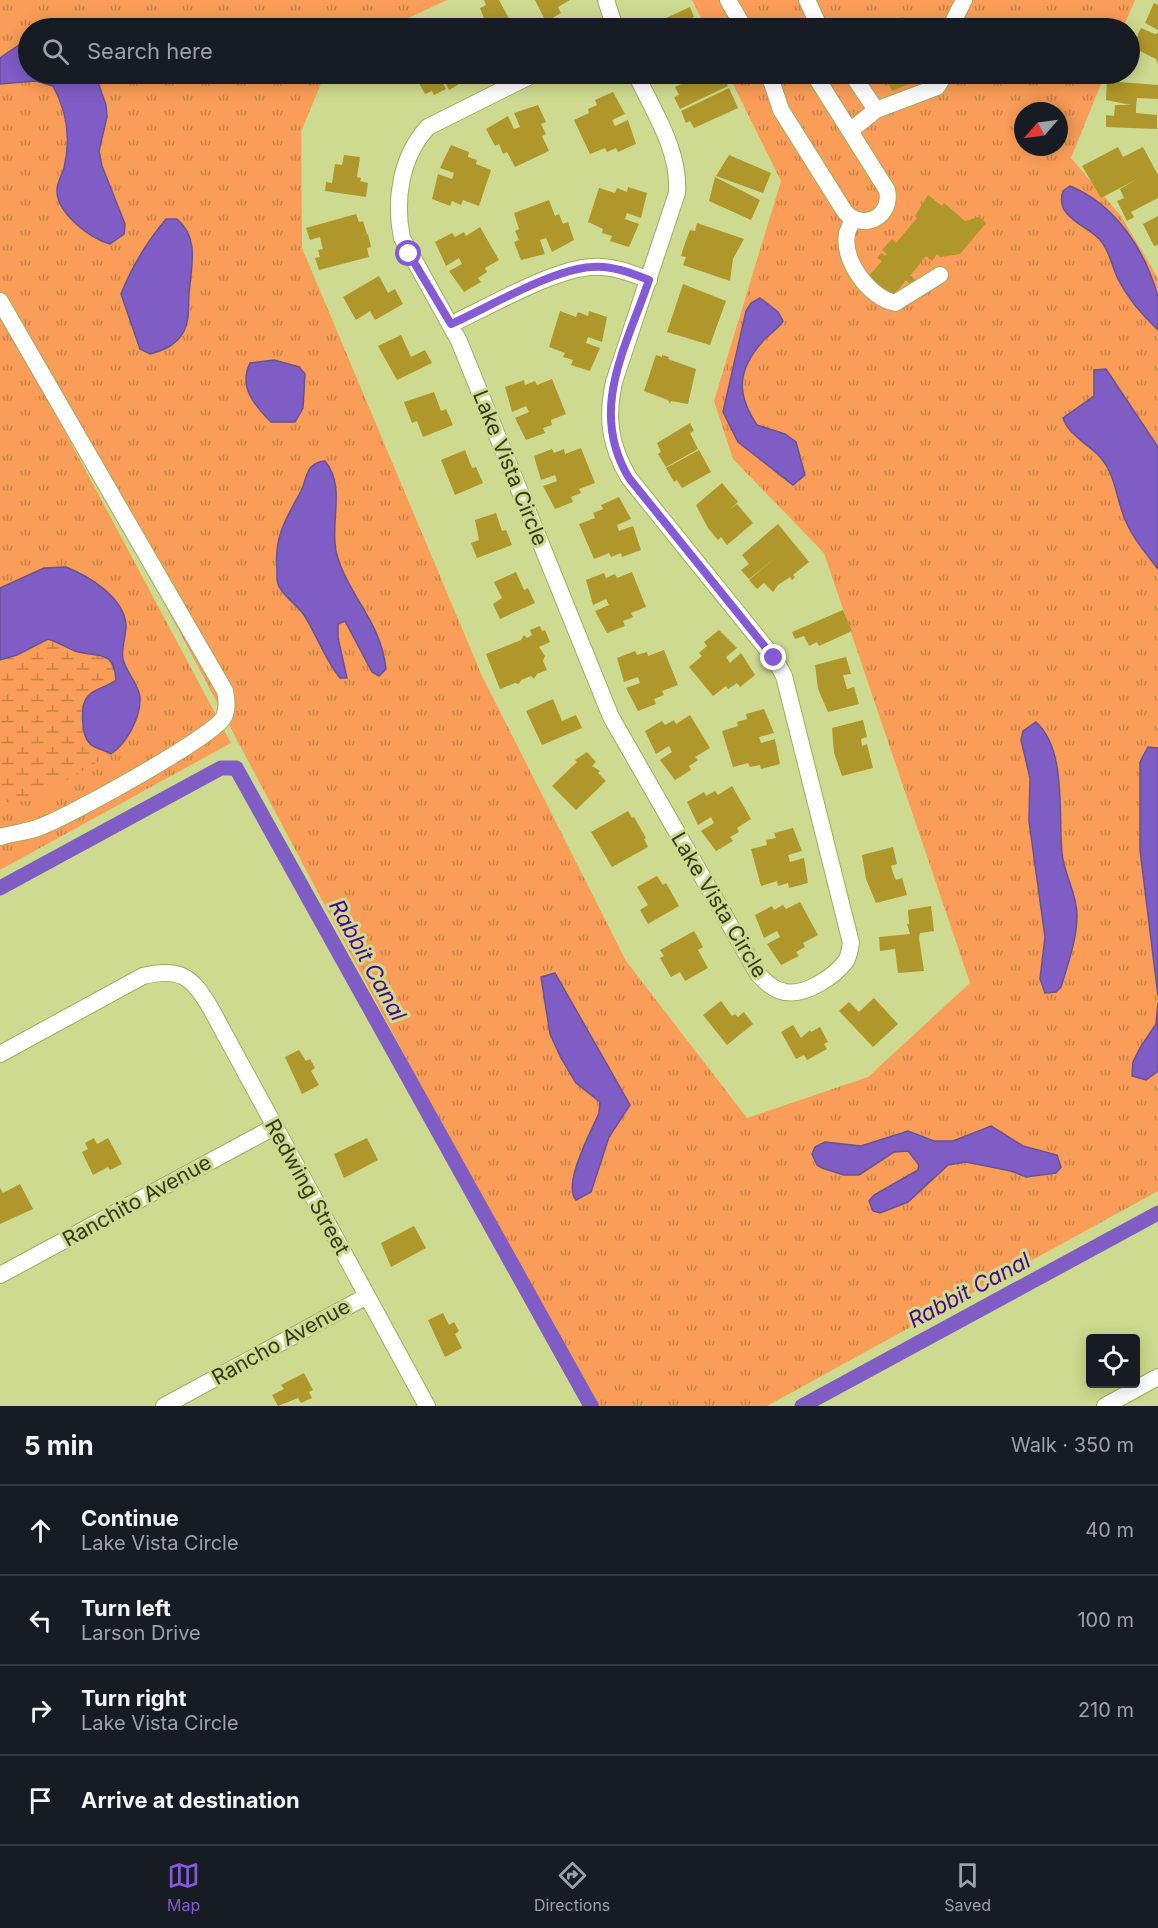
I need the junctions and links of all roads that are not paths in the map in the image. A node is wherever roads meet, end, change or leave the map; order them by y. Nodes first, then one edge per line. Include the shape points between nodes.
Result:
1 (606, 0) edge
2 (729, 0) edge
3 (807, 0) edge
4 (964, 0) edge
5 (612, 18) edge
6 (739, 18) edge
7 (815, 18) edge
8 (955, 18) edge
9 (514, 84) edge
10 (641, 84) edge
11 (772, 84) edge
12 (820, 84) edge
13 (859, 84) edge
14 (939, 84) edge
15 (876, 110) junction
16 (850, 131) junction
17 (853, 220) junction
18 (940, 275) dead end
19 (649, 280) junction
20 (0, 301) edge
21 (451, 324) junction
22 (0, 837) edge
23 (0, 1054) edge
24 (273, 1127) junction
25 (0, 1275) edge
26 (367, 1296) junction
27 (1158, 1377) edge
28 (1132, 1400) edge
29 (164, 1406) edge
30 (427, 1406) edge
31 (1105, 1406) edge

1 - 5 street
2 - 6 street
3 - 7 street
4 - 8 street
9 - 21 street, Lake Vista Circle via 429,127 417,139 405,168 398,220 402,238
10 - 19 street, Lake Vista Circle via 668,141 678,173 673,211
11 - 17 street via 781,110
12 - 16 street
13 - 15 street
14 - 15 street
15 - 16 street
16 - 17 street via 889,198 877,218
17 - 18 street via 847,233 853,263 865,283 884,301 896,303
19 - 21 street via 611,268 591,267 549,280
19 - 21 street, Lake Vista Circle via 614,382 609,425 620,463 629,478 774,658 789,692 851,943 847,959 836,971 804,990 786,993 770,987 758,974 626,746
20 - 22 street via 225,691 228,704 224,718 214,729 183,750 48,824
23 - 24 street, Redwing Street via 143,976 164,971 180,973 203,995
24 - 25 street, Ranchito Avenue
24 - 26 street, Redwing Street
26 - 29 street, Rancho Avenue
26 - 30 street, Redwing Street
27 - 28 street
28 - 31 street

